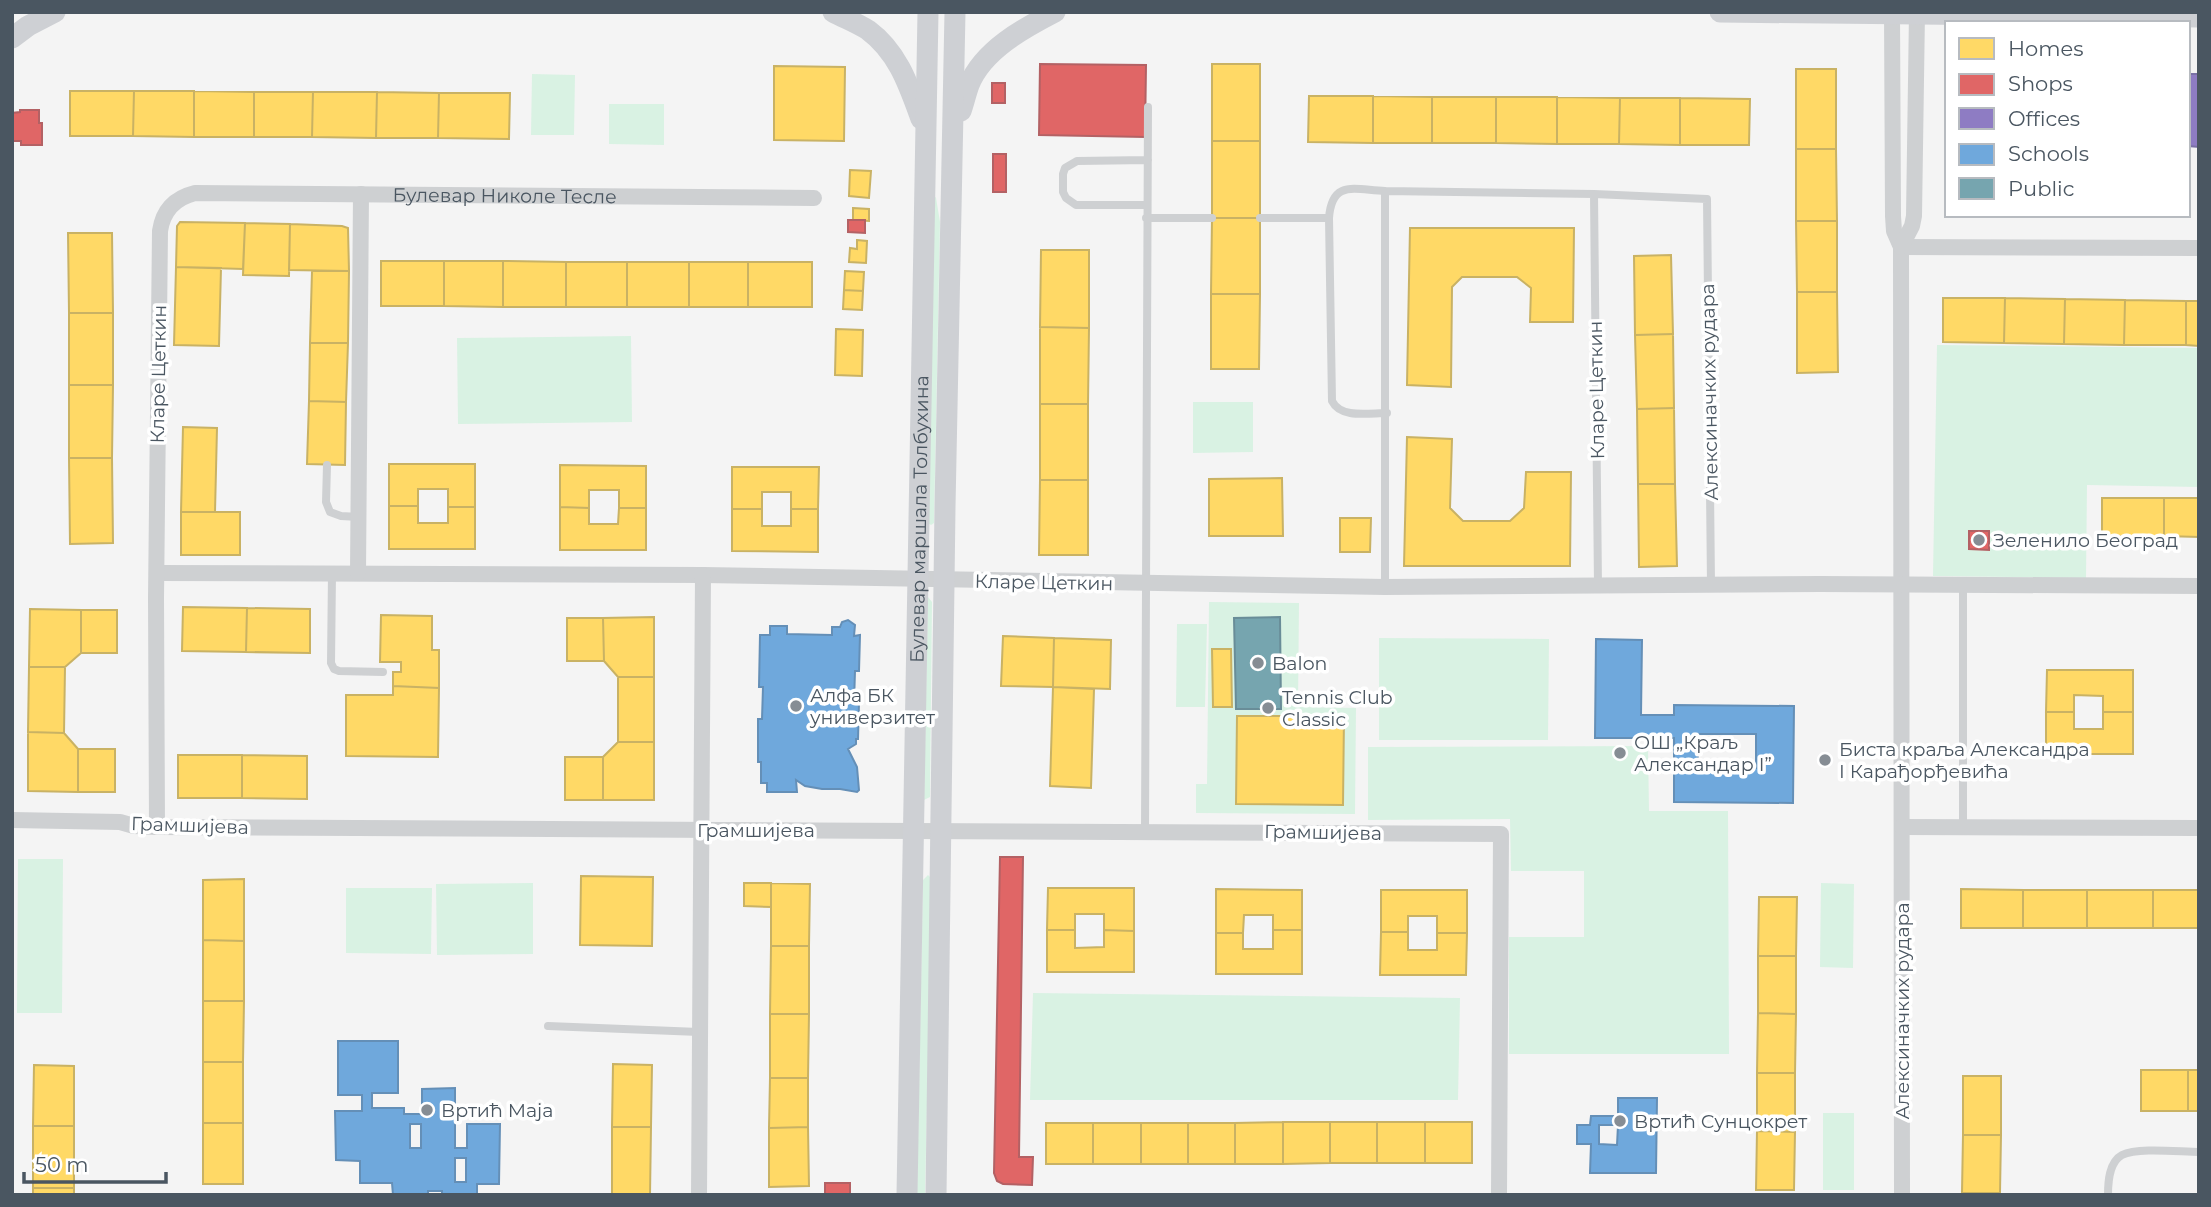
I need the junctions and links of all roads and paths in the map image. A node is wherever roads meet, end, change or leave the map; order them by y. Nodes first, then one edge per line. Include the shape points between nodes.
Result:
1 (55, 12) edge
2 (833, 12) edge
3 (928, 12) edge
4 (955, 12) edge
5 (1055, 12) edge
6 (1720, 12) edge
7 (1892, 13) edge
8 (1917, 13) edge
9 (2199, 17) edge
10 (12, 38) edge
11 (1148, 107) dead end
12 (926, 134) junction
13 (954, 137) junction
14 (1147, 160) junction
15 (1385, 191) junction
16 (195, 193) joint
17 (361, 194) junction
18 (1594, 194) junction
19 (814, 198) dead end
20 (1147, 205) junction
21 (1146, 218) junction
22 (1212, 218) dead end
23 (1260, 218) dead end
24 (1329, 218) junction
25 (1901, 247) junction
26 (2199, 248) edge
27 (1387, 413) junction
28 (327, 465) dead end
29 (359, 517) junction
30 (157, 573) junction
31 (331, 573) junction
32 (358, 573) junction
33 (703, 575) junction
34 (917, 579) junction
35 (944, 581) junction
36 (1145, 584) junction
37 (1711, 585) junction
38 (1901, 585) junction
39 (1962, 586) junction
40 (2199, 586) edge
41 (1385, 587) junction
42 (1598, 587) junction
43 (383, 672) dead end
44 (12, 820) edge
45 (157, 827) junction
46 (1902, 827) junction
47 (1963, 827) junction
48 (2199, 828) edge
49 (700, 830) junction
50 (943, 830) junction
51 (1145, 830) junction
52 (914, 831) junction
53 (548, 1026) dead end
54 (699, 1032) junction
55 (2199, 1152) edge
56 (699, 1195) edge
57 (907, 1195) edge
58 (936, 1195) edge
59 (1499, 1195) edge
60 (1902, 1195) edge
61 (2108, 1195) edge

1 - 10 street
2 - 12 street via 868,30 890,50 909,83
3 - 12 street, Булевар маршала Толбухина
4 - 13 street, Булевар маршала Толбухина
5 - 13 street via 1019,31 991,55 970,82
6 - 7 street
7 - 8 street
7 - 25 street, Алексиначких рудара via 1893,216
8 - 9 street
8 - 25 street, Алексиначких рудара via 1914,216
11 - 14 lane
12 - 34 street, Булевар маршала Толбухина
13 - 35 street, Булевар маршала Толбухина
14 - 20 lane
14 - 20 lane via 1077,161 1063,174 1063,192 1076,205
15 - 18 lane
15 - 24 lane via 1343,190 1335,194
15 - 27 lane
16 - 17 street, Булевар Николе Тесле
16 - 30 street, Кларе Цеткин via 172,205 160,231
17 - 19 street, Булевар Николе Тесле
17 - 29 street
18 - 37 lane, Алексиначких рудара via 1707,200
18 - 42 lane, Кларе Цеткин
20 - 21 lane
21 - 22 lane
21 - 36 lane
23 - 24 lane
24 - 27 lane via 1332,401 1342,412
25 - 26 street
25 - 38 street, Алексиначких рудара
27 - 41 lane
28 - 29 lane via 330,512
29 - 32 street
30 - 31 street, Кларе Цеткин
30 - 45 street, Кларе Цеткин
31 - 32 street, Кларе Цеткин
31 - 43 lane via 334,669
32 - 33 street, Кларе Цеткин
33 - 34 street, Кларе Цеткин
33 - 49 street
34 - 35 street, Кларе Цеткин
34 - 52 street, Булевар маршала Толбухина
35 - 36 street, Кларе Цеткин
35 - 50 street, Булевар маршала Толбухина
36 - 41 street, Кларе Цеткин
36 - 51 lane
37 - 38 street, Кларе Цеткин
37 - 42 street, Кларе Цеткин
38 - 39 street
38 - 46 street, Алексиначких рудара
39 - 40 street
39 - 47 lane
41 - 42 street, Кларе Цеткин
44 - 45 street, Грамшијева
45 - 49 street, Грамшијева
46 - 47 street
46 - 60 street, Алексиначких рудара
47 - 48 street
49 - 52 street, Грамшијева
49 - 54 street
50 - 51 street, Грамшијева
50 - 52 street, Грамшијева
50 - 58 street, Булевар маршала Толбухина
51 - 59 street, Грамшијева via 1501,834
52 - 57 street, Булевар маршала Толбухина
53 - 54 lane
54 - 56 street
55 - 61 lane via 2122,1155 2111,1169

